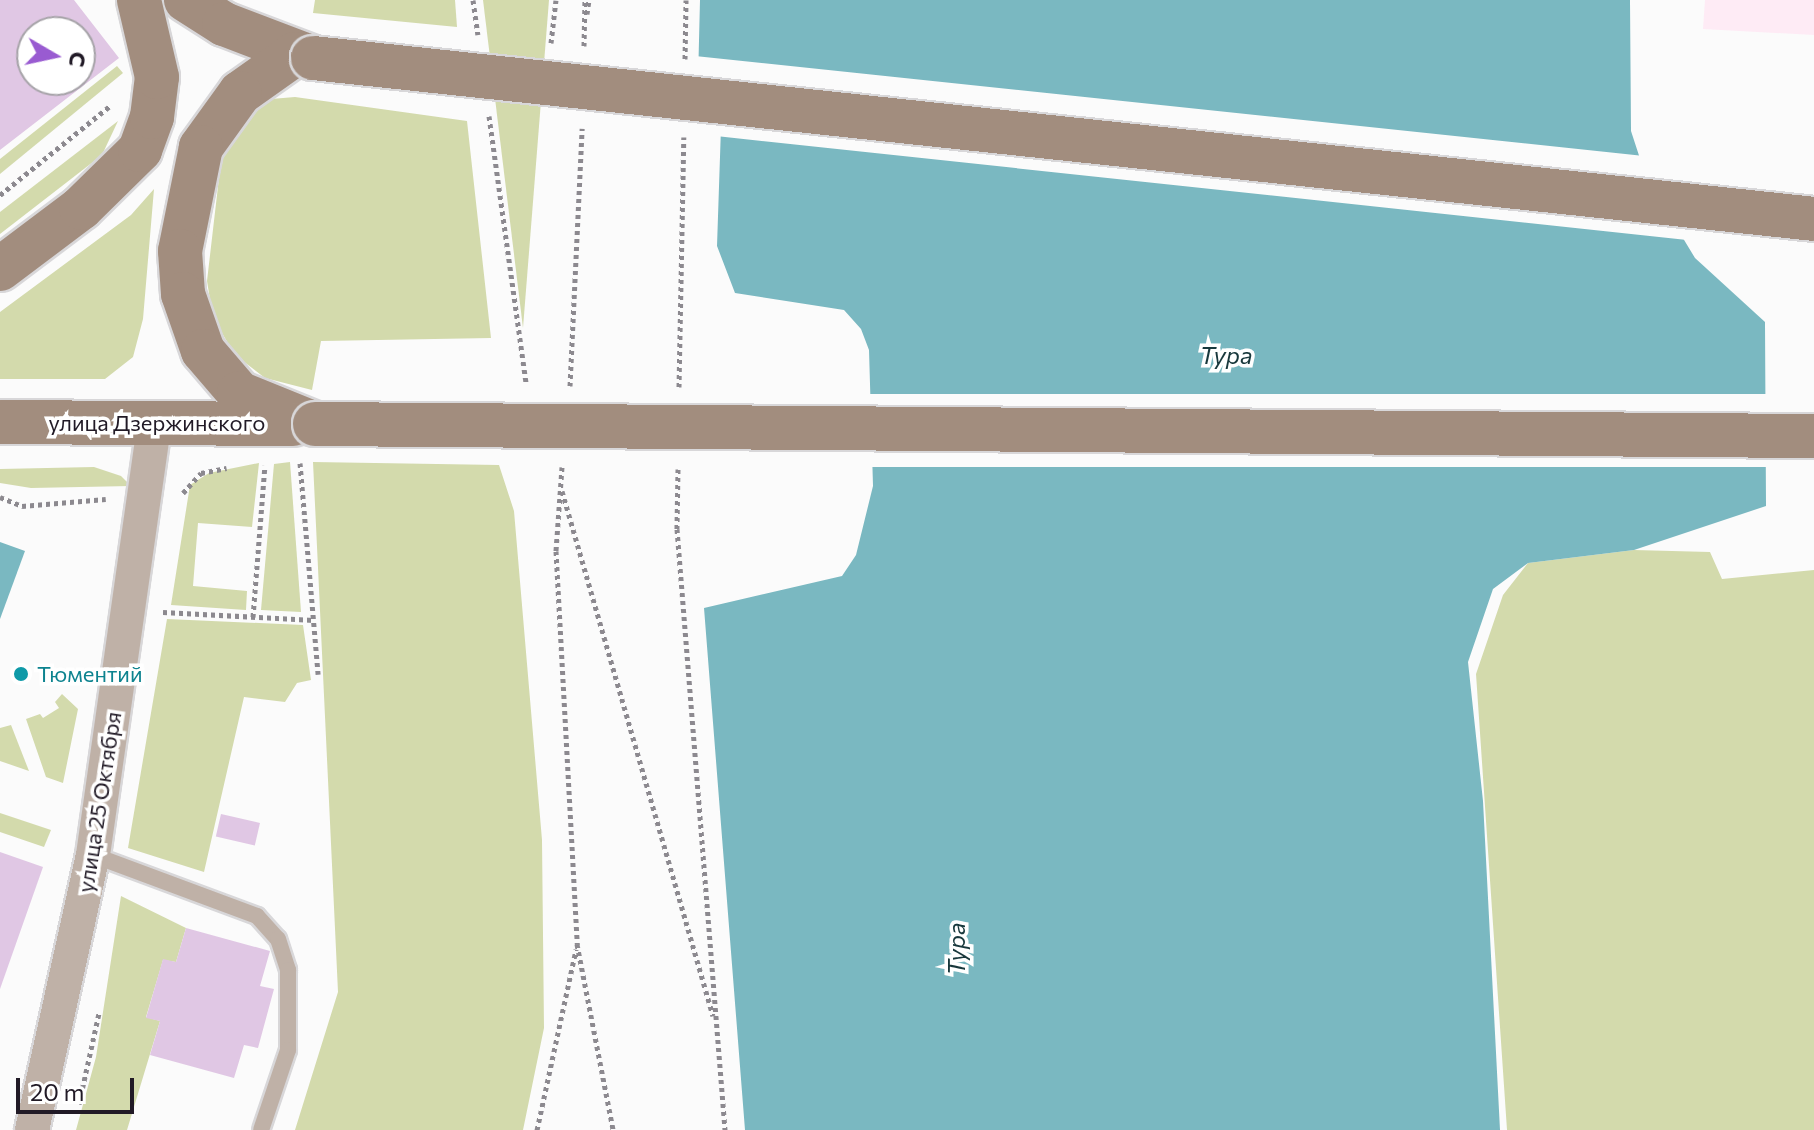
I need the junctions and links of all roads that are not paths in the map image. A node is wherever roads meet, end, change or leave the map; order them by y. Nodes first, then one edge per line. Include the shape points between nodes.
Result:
1 (139, 0) edge
2 (186, 0) edge
3 (304, 56) junction
4 (1814, 219) edge
5 (0, 269) edge
6 (0, 422) edge
7 (154, 424) junction
8 (1814, 436) edge
9 (310, 446) junction
10 (93, 855) junction
11 (32, 1130) edge
12 (261, 1130) edge

1 - 5 main road via 157,77 152,117 140,150 81,208
2 - 3 main road via 224,24
3 - 4 main road, bridge
3 - 9 main road via 240,93 201,147 180,251 183,294 203,351 239,393
6 - 7 main road, улица Дзержинского
7 - 9 main road, улица Дзержинского
7 - 10 street, улица 25 Октября
8 - 9 main road, улица Дзержинского, bridge
10 - 11 street, улица 25 Октября
10 - 12 lane via 257,916 278,939 288,970 288,1050

